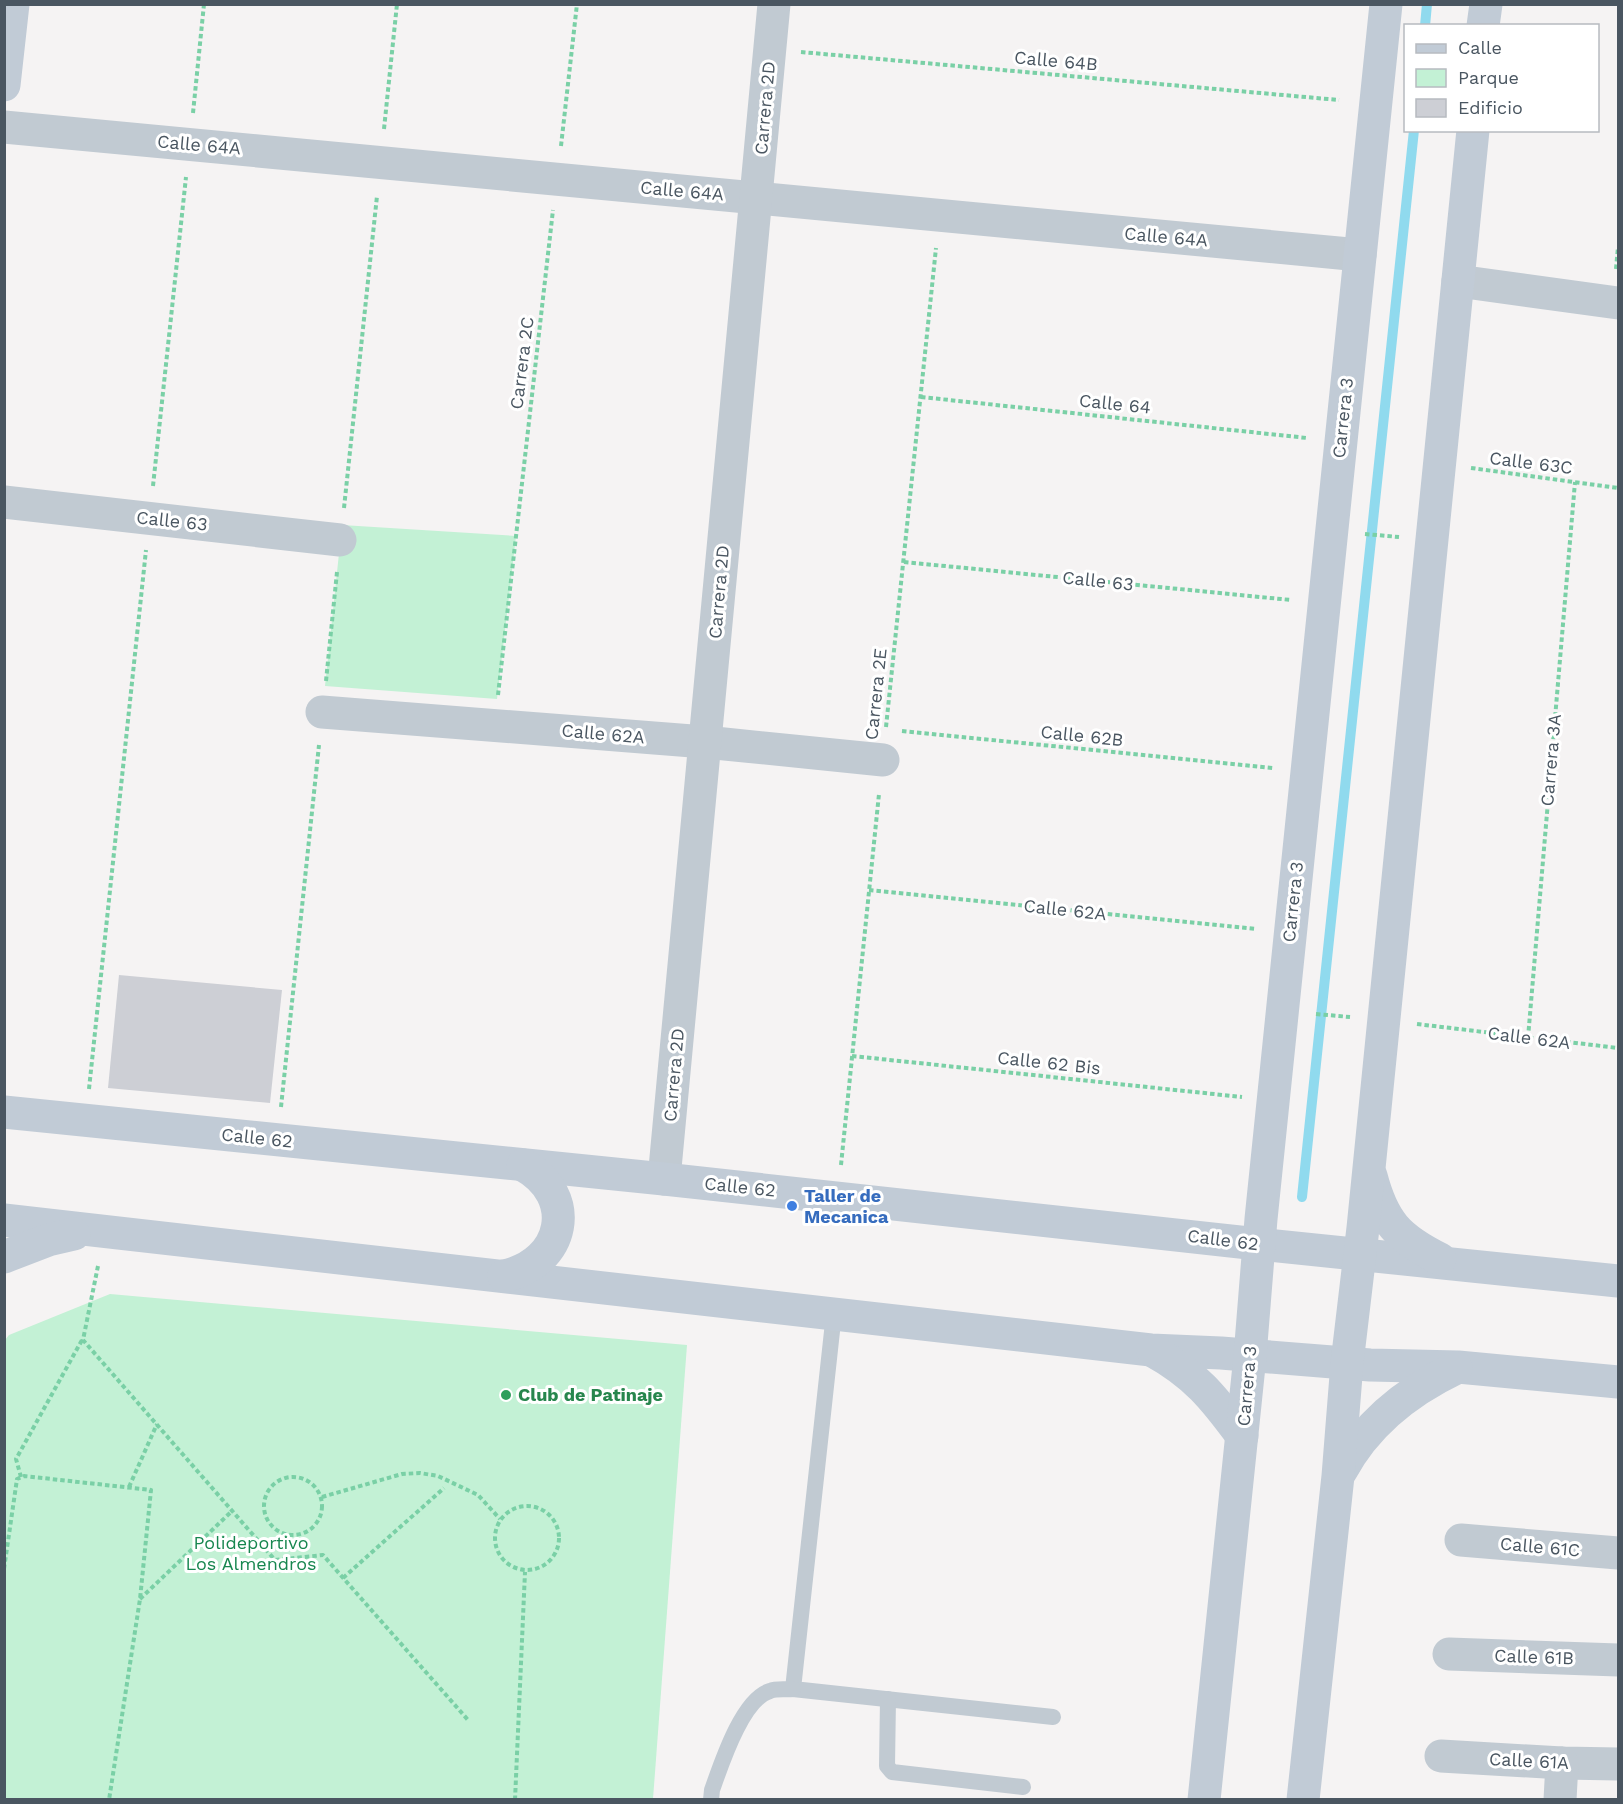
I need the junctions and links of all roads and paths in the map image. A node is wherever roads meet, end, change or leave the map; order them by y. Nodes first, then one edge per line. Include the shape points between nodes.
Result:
1 (13, 4) edge
2 (577, 4) edge
3 (774, 4) edge
4 (1386, 4) edge
5 (1486, 4) edge
6 (1483, 24) edge
7 (770, 49) junction
8 (4, 85) edge
9 (1339, 100) dead end
10 (4, 127) edge
11 (1473, 132) edge
12 (557, 179) junction
13 (756, 198) junction
14 (939, 215) junction
15 (1360, 255) junction
16 (1458, 281) junction
17 (1618, 303) edge
18 (921, 397) junction
19 (1307, 438) dead end
20 (1439, 464) junction
21 (1575, 482) junction
22 (1618, 488) edge
23 (4, 502) edge
24 (1362, 534) dead end
25 (1406, 538) dead end
26 (340, 540) dead end
27 (903, 562) junction
28 (1292, 600) dead end
29 (322, 712) dead end
30 (494, 725) junction
31 (705, 742) junction
32 (884, 745) junction
33 (1276, 769) dead end
34 (869, 890) junction
35 (1260, 929) dead end
36 (1311, 1013) dead end
37 (1357, 1018) dead end
38 (1415, 1024) dead end
39 (1528, 1038) junction
40 (1618, 1048) edge
41 (852, 1056) junction
42 (1244, 1097) dead end
43 (12, 1111) edge
44 (1370, 1147) junction
45 (523, 1165) junction
46 (840, 1175) dead end
47 (664, 1179) junction
48 (4, 1220) edge
49 (90, 1231) junction
50 (1258, 1244) junction
51 (1360, 1254) junction
52 (4, 1257) edge
53 (1471, 1265) junction
54 (98, 1266) dead end
55 (504, 1276) junction
56 (1618, 1281) edge
57 (834, 1313) junction
58 (82, 1340) junction
59 (1151, 1350) junction
60 (1250, 1356) junction
61 (1347, 1363) junction
62 (1458, 1367) junction
63 (1618, 1382) edge
64 (157, 1424) junction
65 (1242, 1436) junction
66 (1338, 1476) junction
67 (21, 1477) junction
68 (129, 1487) junction
69 (444, 1488) dead end
70 (322, 1497) junction
71 (232, 1511) junction
72 (500, 1519) junction
73 (1461, 1540) dead end
74 (1618, 1553) edge
75 (4, 1569) edge
76 (525, 1572) junction
77 (343, 1578) junction
78 (140, 1599) junction
79 (1449, 1654) dead end
80 (1618, 1660) edge
81 (793, 1689) junction
82 (888, 1699) junction
83 (1053, 1717) dead end
84 (468, 1720) dead end
85 (1440, 1756) dead end
86 (1563, 1763) junction
87 (1618, 1764) edge
88 (1023, 1787) dead end
89 (109, 1800) edge
90 (515, 1800) edge
91 (711, 1800) edge
92 (1204, 1800) edge
93 (1303, 1800) edge
94 (1560, 1800) edge

1 - 8 street
2 - 12 path, Carrera 2C
3 - 7 street, Carrera 2D
4 - 15 street, Carrera 3
5 - 6 street
7 - 9 path, Calle 64B
7 - 13 street, Carrera 2D
10 - 12 street, Calle 64A
11 - 16 street
12 - 13 street, Calle 64A
12 - 30 path, Carrera 2C
13 - 14 street, Calle 64A
13 - 31 street, Carrera 2D
14 - 15 street, Calle 64A
14 - 18 path, Carrera 2E
15 - 50 street, Carrera 3
16 - 17 street
16 - 20 street
18 - 19 path, Calle 64
18 - 27 path, Carrera 2E
20 - 21 path, Calle 63C
20 - 44 street
21 - 22 path, Calle 63C
21 - 39 path, Carrera 3A
23 - 26 street, Calle 63
24 - 25 path
27 - 28 path, Calle 63
27 - 32 path, Carrera 2E
29 - 30 street, Calle 62A
30 - 31 street, Calle 62A
31 - 32 street, Calle 62A
31 - 47 street, Carrera 2D
32 - 33 path, Calle 62B
32 - 34 path, Carrera 2E
34 - 35 path, Calle 62A
34 - 41 path, Carrera 2E
36 - 37 path
38 - 39 path, Calle 62A
39 - 40 path, Calle 62A
41 - 42 path, Calle 62 Bis
41 - 46 path, Carrera 2E
43 - 45 street, Calle 62
44 - 51 street
44 - 53 street via 1378,1201 1391,1224 1413,1246 1441,1260
45 - 47 street, Calle 62
45 - 55 street via 547,1184 558,1212 557,1228 553,1243 533,1266
47 - 50 street, Calle 62
48 - 49 street
49 - 52 street via 48,1240
49 - 55 street
50 - 51 street, Calle 62
50 - 60 street, Carrera 3
51 - 53 street, Calle 62
51 - 61 street
53 - 56 street, Calle 62
54 - 58 path
55 - 57 street
57 - 59 street
57 - 81 lane
58 - 64 path
58 - 67 path via 16,1459
59 - 60 street
59 - 65 street via 1173,1362 1204,1388
60 - 61 street
60 - 65 street, Carrera 3
61 - 62 street
61 - 66 street
62 - 63 street
62 - 66 street via 1433,1379 1388,1412 1351,1452
64 - 68 path
64 - 71 path
65 - 92 street, Carrera 3
66 - 93 street
67 - 68 path
67 - 75 path via 17,1479
68 - 78 path via 151,1490
69 - 77 path
70 - 70 path via 321,1516 310,1531 293,1536 275,1529 265,1514 265,1496 277,1481 295,1476 312,1482
70 - 72 path via 402,1474 420,1473 438,1476 477,1495
71 - 77 path via 275,1560 323,1555
71 - 78 path
72 - 76 path via 494,1541 504,1562
72 - 76 path via 512,1509 526,1505 541,1508 553,1518 559,1531 559,1546 552,1560 540,1569
73 - 74 street, Calle 61C
76 - 90 path
77 - 84 path
78 - 89 path
79 - 80 street, Calle 61B
81 - 82 lane
81 - 91 lane via 769,1691 756,1701 733,1734
82 - 83 lane
82 - 88 lane via 887,1766 892,1772
85 - 86 street, Calle 61A
86 - 87 street, Calle 61A
86 - 94 street

